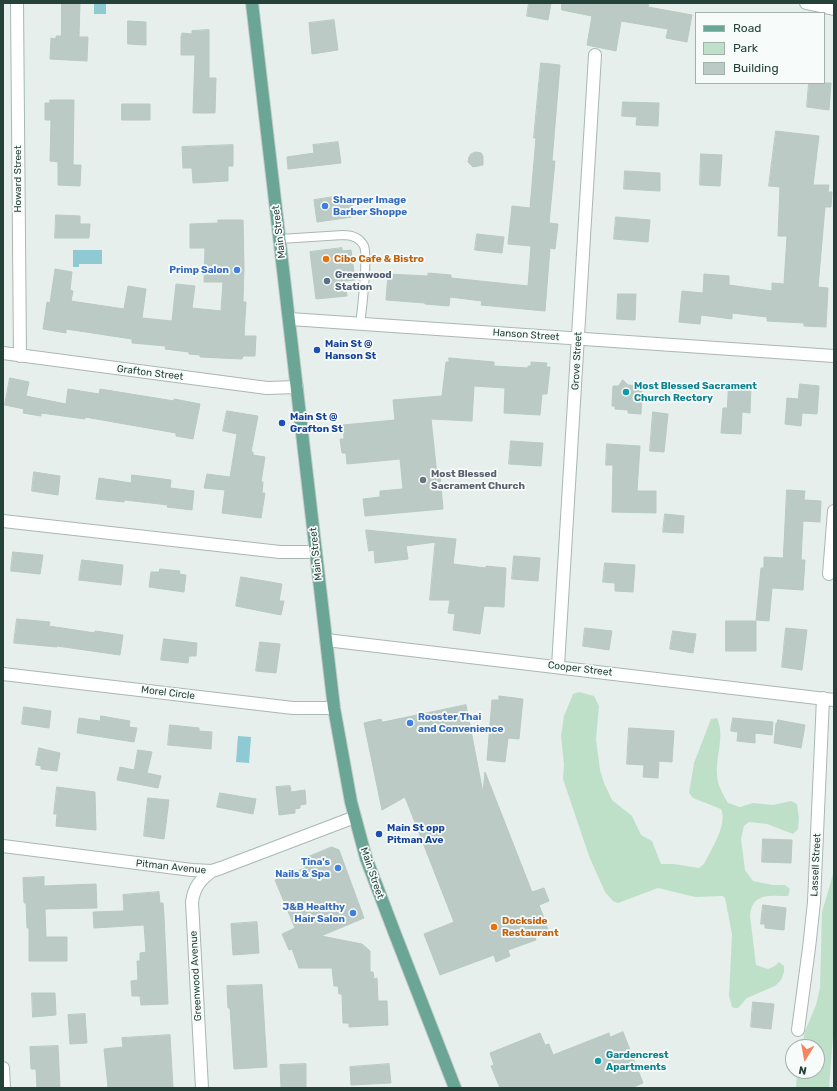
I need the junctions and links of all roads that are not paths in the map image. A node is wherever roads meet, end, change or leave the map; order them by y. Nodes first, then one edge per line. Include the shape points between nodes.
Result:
1 (17, 3) edge
2 (252, 3) edge
3 (806, 3) edge
4 (834, 9) edge
5 (595, 55) dead end
6 (280, 239) junction
7 (290, 319) junction
8 (360, 324) junction
9 (578, 339) junction
10 (3, 353) edge
11 (20, 356) junction
12 (834, 356) edge
13 (297, 387) junction
14 (834, 511) edge
15 (3, 521) edge
16 (316, 552) junction
17 (829, 574) dead end
18 (326, 640) junction
19 (558, 666) junction
20 (3, 674) edge
21 (828, 699) edge
22 (334, 708) junction
23 (355, 817) junction
24 (3, 846) edge
25 (212, 871) junction
26 (798, 1030) dead end
27 (3, 1068) edge
28 (4, 1088) edge
29 (202, 1088) edge
30 (455, 1088) edge

1 - 11 street, Howard Street
2 - 6 main road, Main Street
3 - 4 street
5 - 9 street, Grove Street
6 - 7 main road, Main Street
6 - 8 lane via 343,235 352,236 362,243 366,254
7 - 8 street, Hanson Street
7 - 13 main road, Main Street
8 - 9 street, Hanson Street
9 - 12 street, Hanson Street
9 - 19 street, Grove Street
10 - 11 street, Grafton Street
11 - 13 street, Grafton Street via 267,388
13 - 16 main road, Main Street
14 - 17 street
15 - 16 street via 280,552
16 - 18 main road, Main Street
18 - 19 street, Cooper Street
18 - 22 main road, Main Street
19 - 21 street, Cooper Street
20 - 22 street, Morel Circle via 293,708
21 - 26 street, Lassell Street via 814,902
22 - 23 main road, Main Street
23 - 25 street, Pitman Avenue
23 - 30 main road, Main Street via 378,892
24 - 25 street, Pitman Avenue
25 - 29 street, Greenwood Avenue via 197,884 192,902
27 - 28 street

